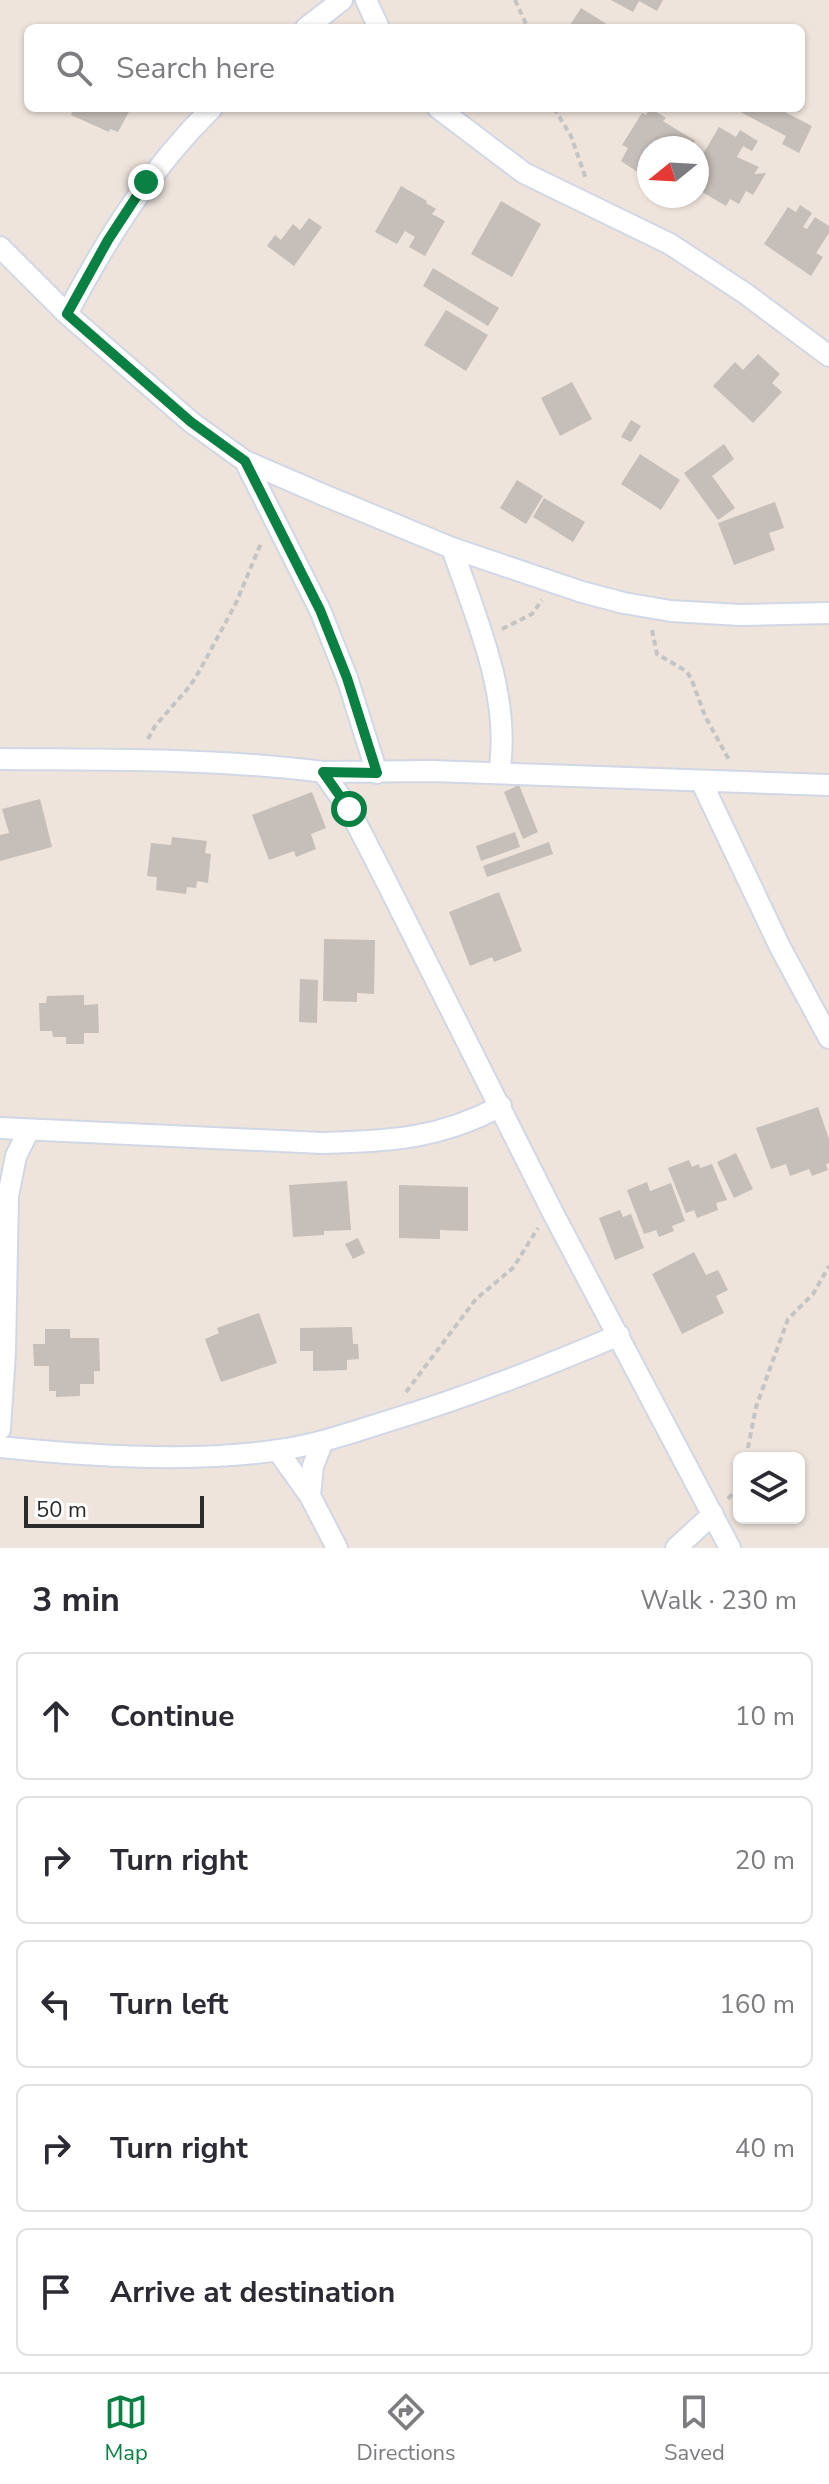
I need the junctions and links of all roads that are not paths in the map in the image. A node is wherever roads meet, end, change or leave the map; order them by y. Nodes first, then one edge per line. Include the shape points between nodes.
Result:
1 (342, 0) edge
2 (366, 0) edge
3 (311, 24) edge
4 (377, 24) edge
5 (208, 112) edge
6 (443, 112) edge
7 (0, 247) edge
8 (67, 314) junction
9 (829, 356) edge
10 (245, 461) junction
11 (452, 548) junction
12 (829, 613) edge
13 (0, 759) edge
14 (323, 772) junction
15 (377, 773) junction
16 (499, 773) junction
17 (701, 781) junction
18 (829, 785) edge
19 (829, 1038) edge
20 (501, 1106) junction
21 (0, 1128) edge
22 (29, 1130) junction
23 (619, 1335) junction
24 (0, 1429) edge
25 (323, 1441) junction
26 (0, 1447) edge
27 (278, 1451) junction
28 (310, 1496) junction
29 (713, 1514) junction
30 (337, 1548) edge
31 (676, 1548) edge
32 (730, 1548) edge

1 - 3 street
2 - 4 street
5 - 8 street via 146,182
6 - 9 street via 524,173 670,244
7 - 8 street
8 - 10 street via 191,422
10 - 11 street
10 - 15 street via 320,610
11 - 12 street via 624,603 726,614
11 - 16 street via 498,695 503,724
13 - 14 street via 138,759
14 - 15 street
14 - 20 street via 349,809
15 - 16 street
16 - 17 street
17 - 18 street
17 - 19 street
20 - 22 street via 428,1135 374,1141
20 - 23 street
21 - 22 street
22 - 24 street via 16,1156 8,1196
23 - 25 street via 451,1402
23 - 29 street
25 - 27 street
25 - 28 street
26 - 27 street via 172,1456
27 - 28 street
28 - 30 street
29 - 31 street
29 - 32 street

